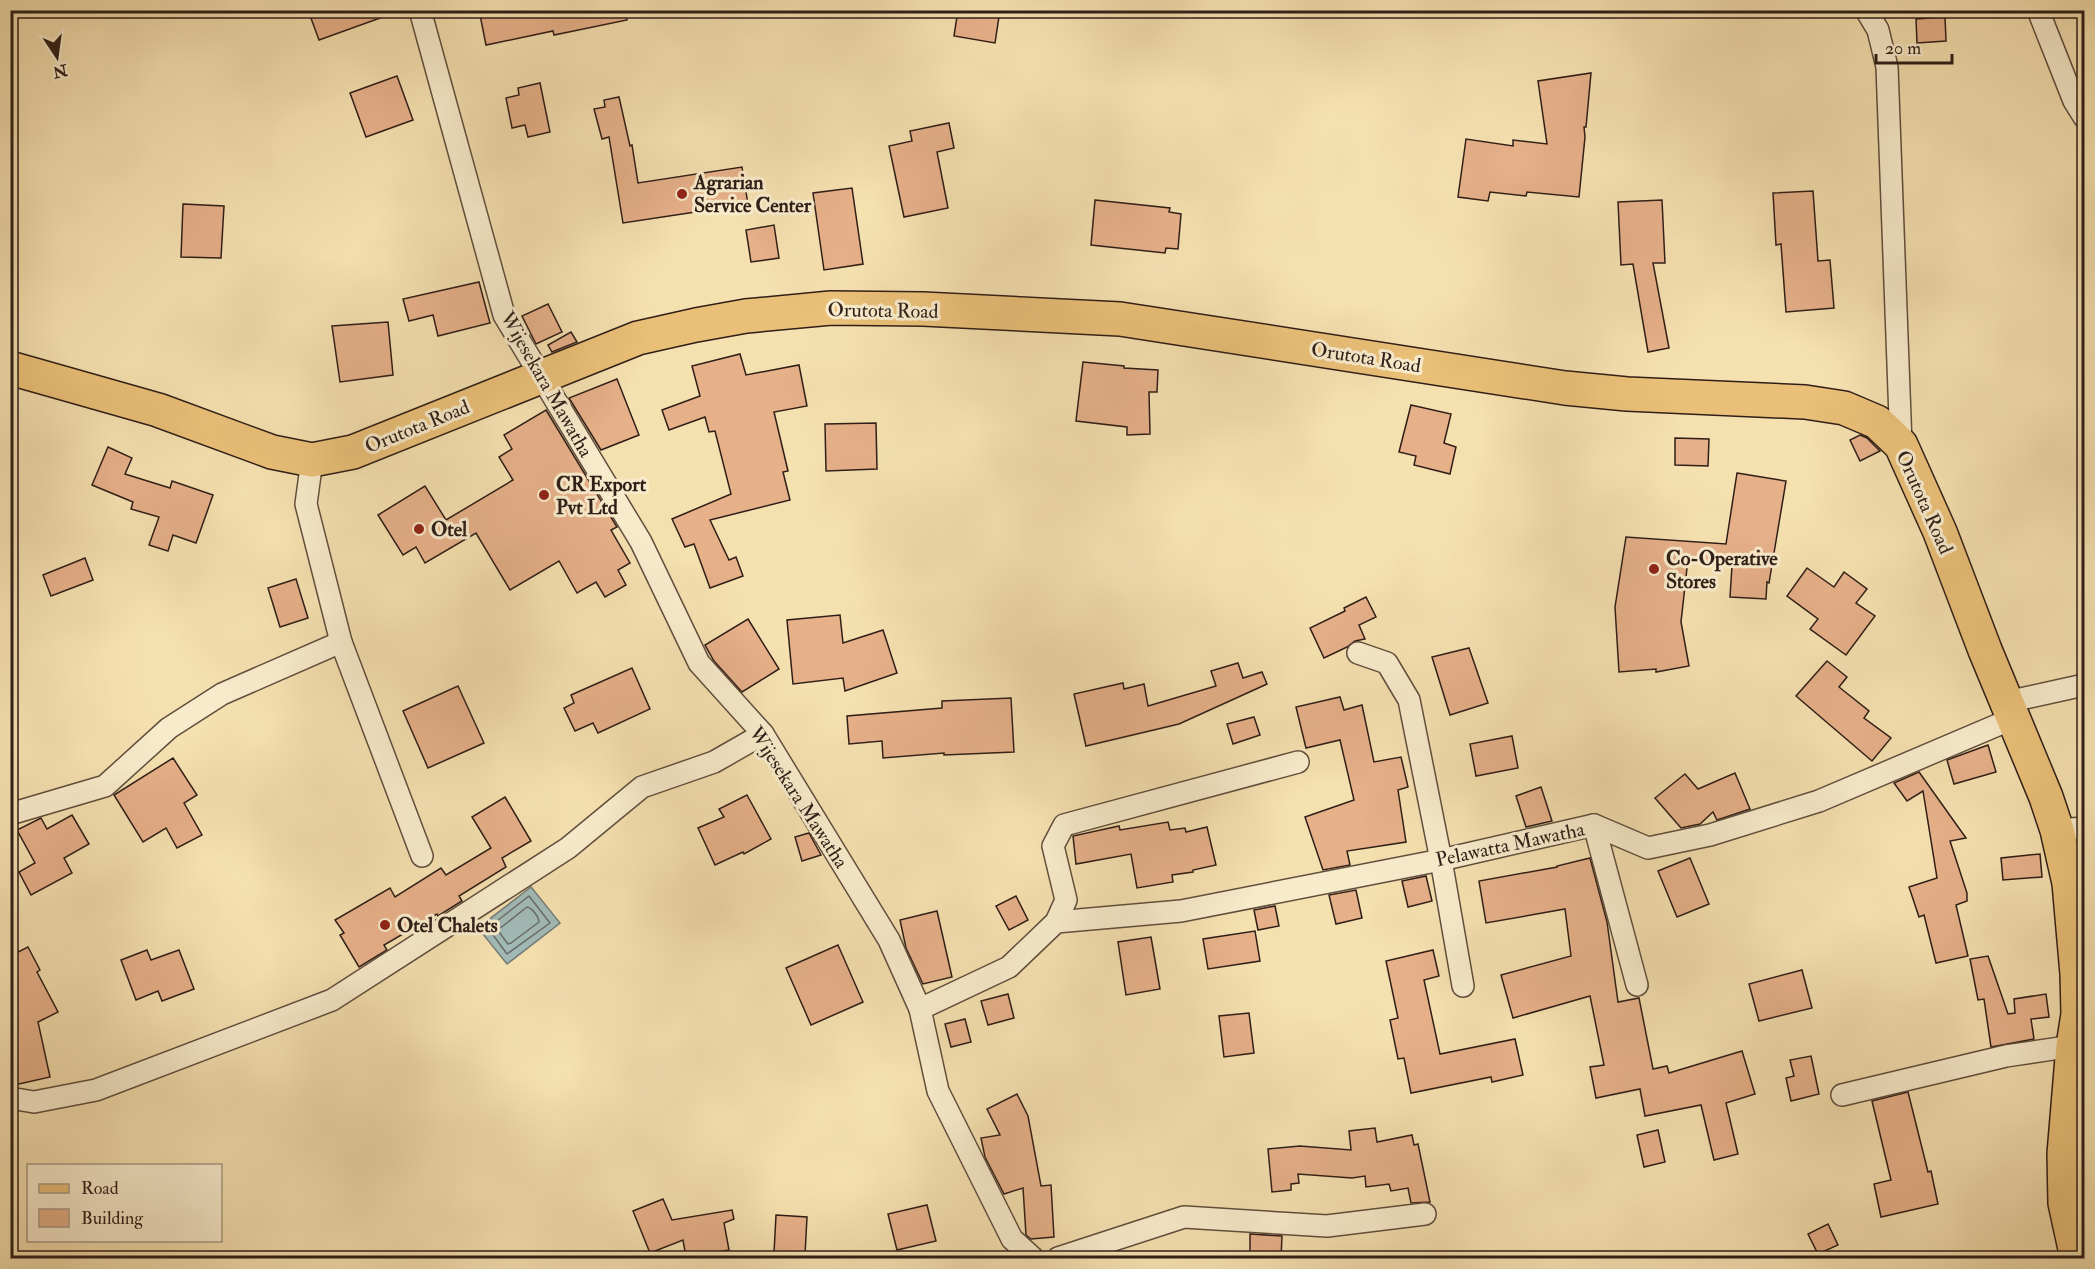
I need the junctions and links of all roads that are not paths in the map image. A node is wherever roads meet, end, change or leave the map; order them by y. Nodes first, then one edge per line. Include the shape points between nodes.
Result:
1 (420, 10) edge
2 (1866, 10) edge
3 (2038, 10) edge
4 (2085, 117) edge
5 (10, 368) edge
6 (540, 376) junction
7 (1901, 445) junction
8 (312, 460) junction
9 (341, 642) junction
10 (1358, 652) dead end
11 (2085, 685) edge
12 (2010, 710) junction
13 (763, 734) junction
14 (1298, 762) dead end
15 (10, 814) edge
16 (1594, 825) junction
17 (2071, 829) edge
18 (422, 856) dead end
19 (1441, 860) junction
20 (2077, 886) edge
21 (1056, 922) junction
22 (1637, 985) dead end
23 (1462, 986) dead end
24 (920, 1009) junction
25 (2073, 1046) junction
26 (1842, 1095) dead end
27 (10, 1098) edge
28 (1425, 1214) dead end
29 (1034, 1258) edge
30 (1058, 1258) edge
31 (2077, 1258) edge

1 - 6 street, Wijesekara Mawatha via 504,315
2 - 7 street via 1878,30 1887,67
3 - 4 street via 2074,101
5 - 8 main road, Orutota Road via 158,410 272,452
6 - 7 main road, Orutota Road via 638,338 746,316 831,308 1086,317 1120,319 1564,388 1815,403 1844,408 1877,422
6 - 8 main road, Orutota Road via 353,452
6 - 13 street, Wijesekara Mawatha via 641,542 699,663
7 - 12 main road, Orutota Road
8 - 9 street via 306,504
9 - 15 street via 222,694 169,729 105,786
9 - 18 street
10 - 19 street via 1388,663 1409,700
11 - 12 street, Pelawatta Mawatha
12 - 16 street, Pelawatta Mawatha via 1819,801 1710,835 1648,848
12 - 17 main road, Orutota Road via 2046,797
13 - 24 street, Wijesekara Mawatha via 889,940
13 - 27 street via 714,762 642,787 568,848 332,1000 96,1090 34,1102
14 - 21 street via 1064,825 1053,846 1066,900
16 - 19 street, Pelawatta Mawatha
16 - 22 street
17 - 20 main road, Orutota Road
19 - 21 street, Pelawatta Mawatha via 1181,911
19 - 23 street
20 - 25 main road, Orutota Road via 2078,1014
21 - 24 street via 1009,967
24 - 29 street, Wijesekara Mawatha via 938,1091 1012,1239
25 - 26 street via 2006,1056
25 - 31 main road, Orutota Road via 2064,1154 2065,1203
28 - 30 street via 1328,1226 1184,1217

